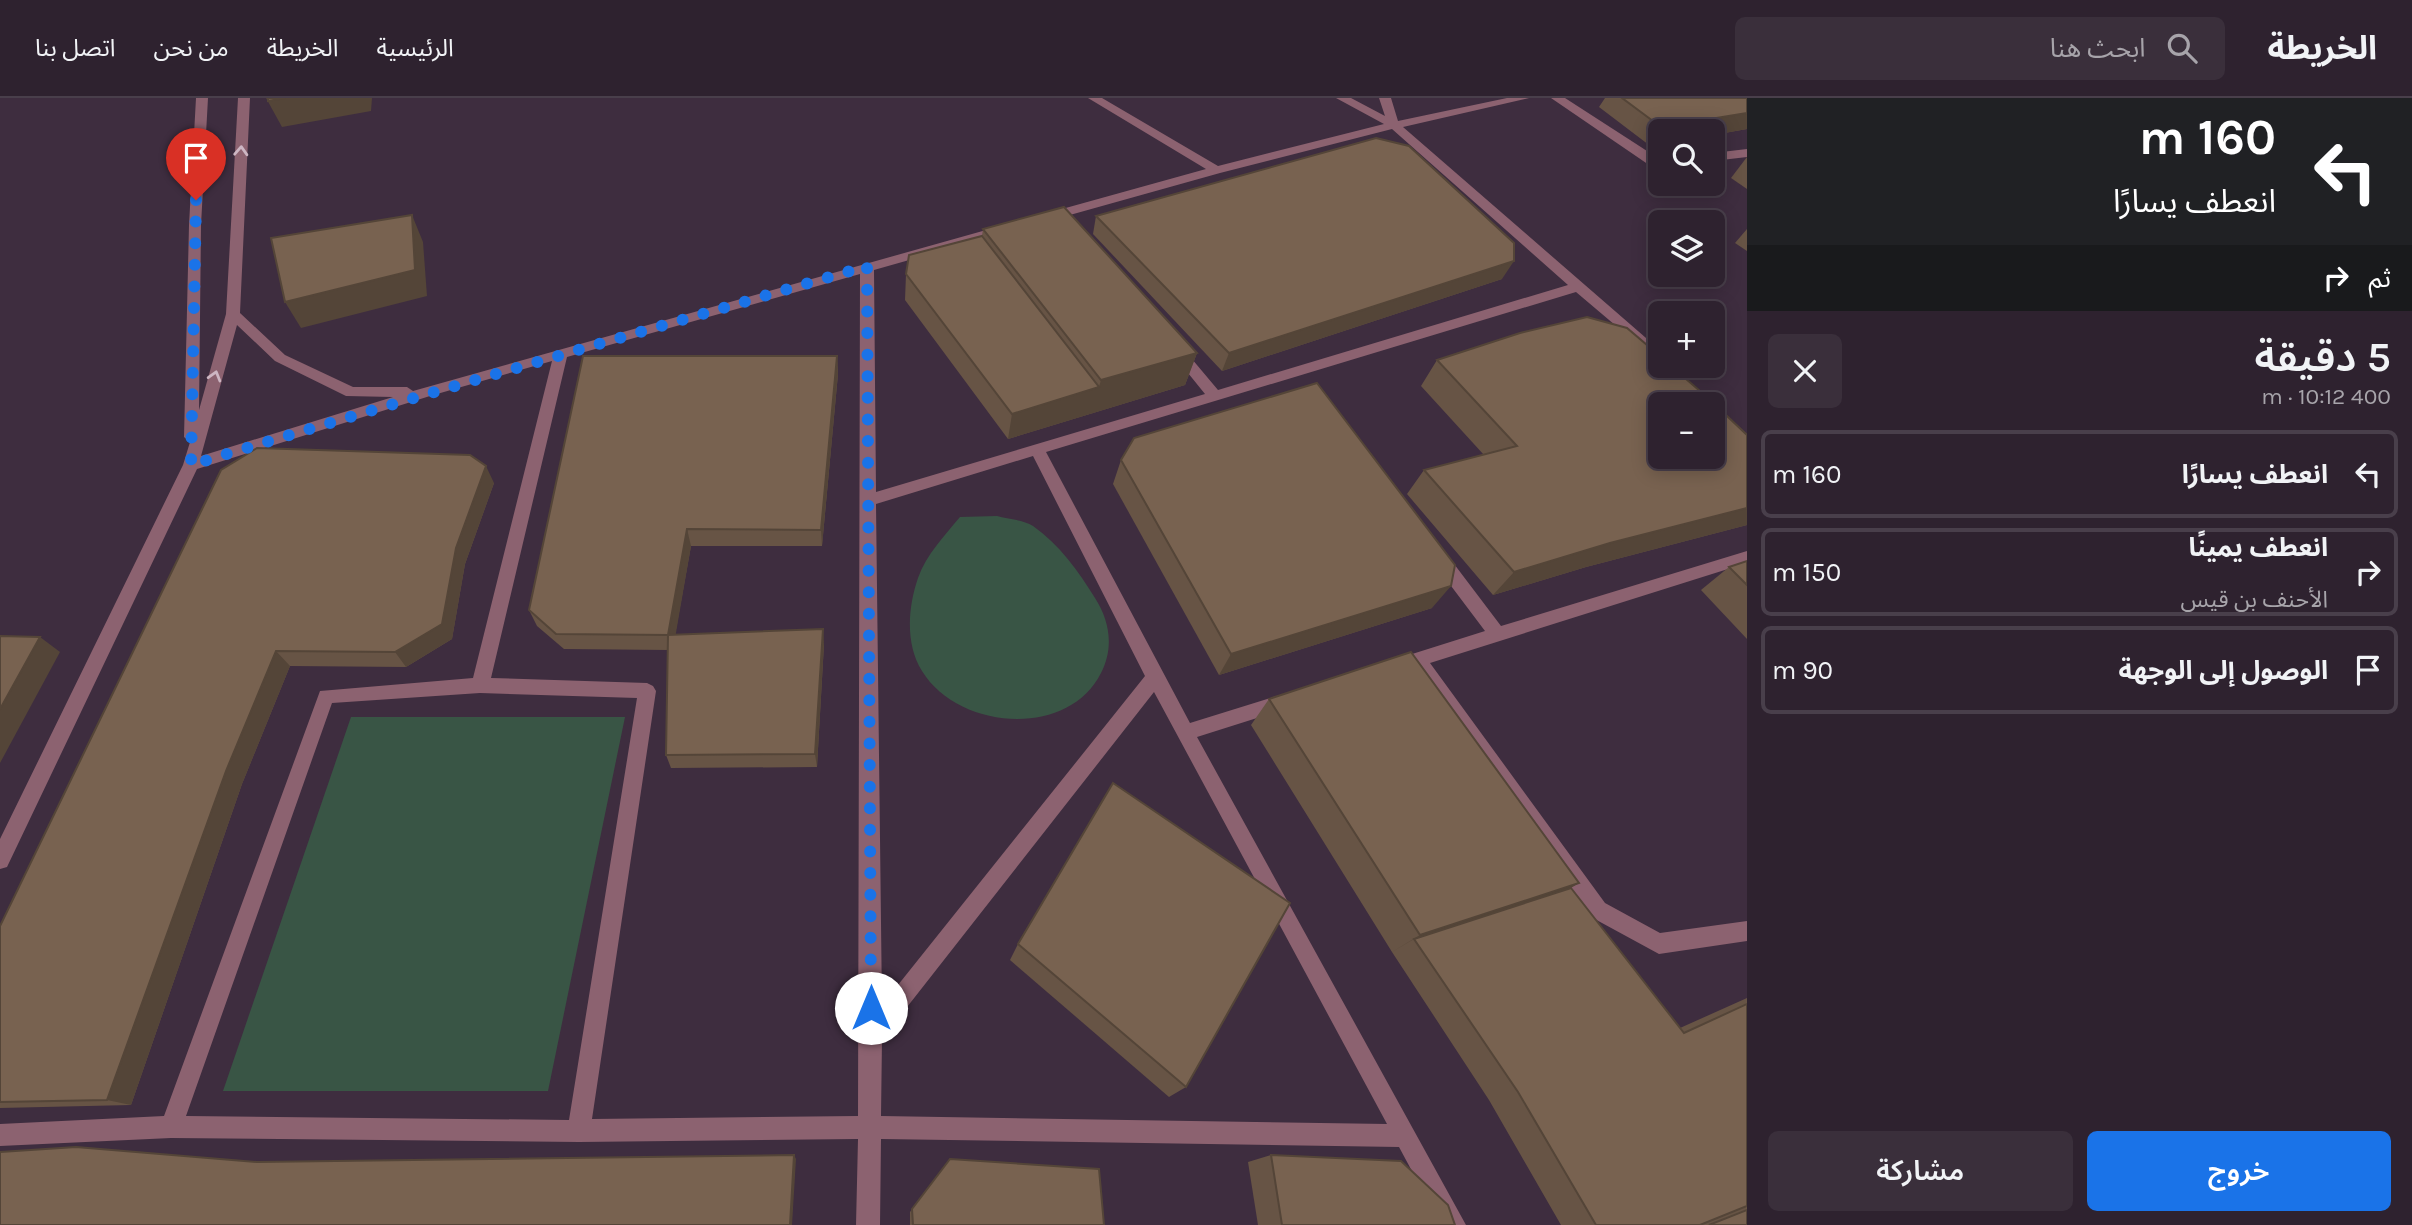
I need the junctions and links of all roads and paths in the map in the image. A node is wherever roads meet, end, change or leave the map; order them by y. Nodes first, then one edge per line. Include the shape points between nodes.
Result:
1 (201, 98) edge
2 (244, 98) edge
3 (1094, 98) edge
4 (1342, 98) edge
5 (1385, 98) edge
6 (1523, 98) edge
7 (1557, 98) edge
8 (1394, 125) junction
9 (1747, 153) edge
10 (1725, 156) edge
11 (1648, 159) edge
12 (1216, 170) junction
13 (867, 266) junction
14 (1580, 286) junction
15 (233, 314) junction
16 (1170, 342) edge
17 (1648, 347) edge
18 (561, 356) junction
19 (426, 393) junction
20 (1214, 395) junction
21 (1037, 450) junction
22 (191, 465) junction
23 (868, 500) junction
24 (1431, 547) edge
25 (1747, 557) edge
26 (1498, 635) junction
27 (1418, 660) junction
28 (1379, 672) edge
29 (1155, 677) junction
30 (480, 685) junction
31 (1302, 696) edge
32 (1186, 732) junction
33 (0, 860) edge
34 (1747, 931) edge
35 (871, 1035) junction
36 (171, 1127) junction
37 (870, 1127) junction
38 (579, 1131) junction
39 (0, 1135) edge
40 (1405, 1136) junction
41 (868, 1225) edge
42 (1454, 1225) edge

1 - 22 street
15 -> 2 street
3 - 12 street
4 - 8 street
5 - 8 street
6 - 8 street
7 - 11 street
8 - 12 street
8 - 14 street
9 - 10 street
12 - 13 street via 1068,218 1031,222
13 - 18 street
13 - 23 street
14 - 17 street
14 - 20 street via 1301,377
15 - 19 street via 280,358 351,392
22 -> 15 street
16 - 20 street
18 - 19 street
18 - 30 street
19 - 22 street
20 - 21 street
21 - 23 street
21 - 29 street
22 - 33 street
23 - 35 street
24 - 26 street
25 - 26 street
26 - 27 street
27 - 28 street
27 - 34 street via 1598,910 1659,944
29 - 32 street
29 - 35 street
30 - 36 street via 326,696
30 - 38 street via 646,691
31 - 32 street
32 - 40 street
35 - 37 street
36 - 38 street
36 - 39 street
37 - 38 street
37 - 40 street
37 - 41 street
40 - 42 street

